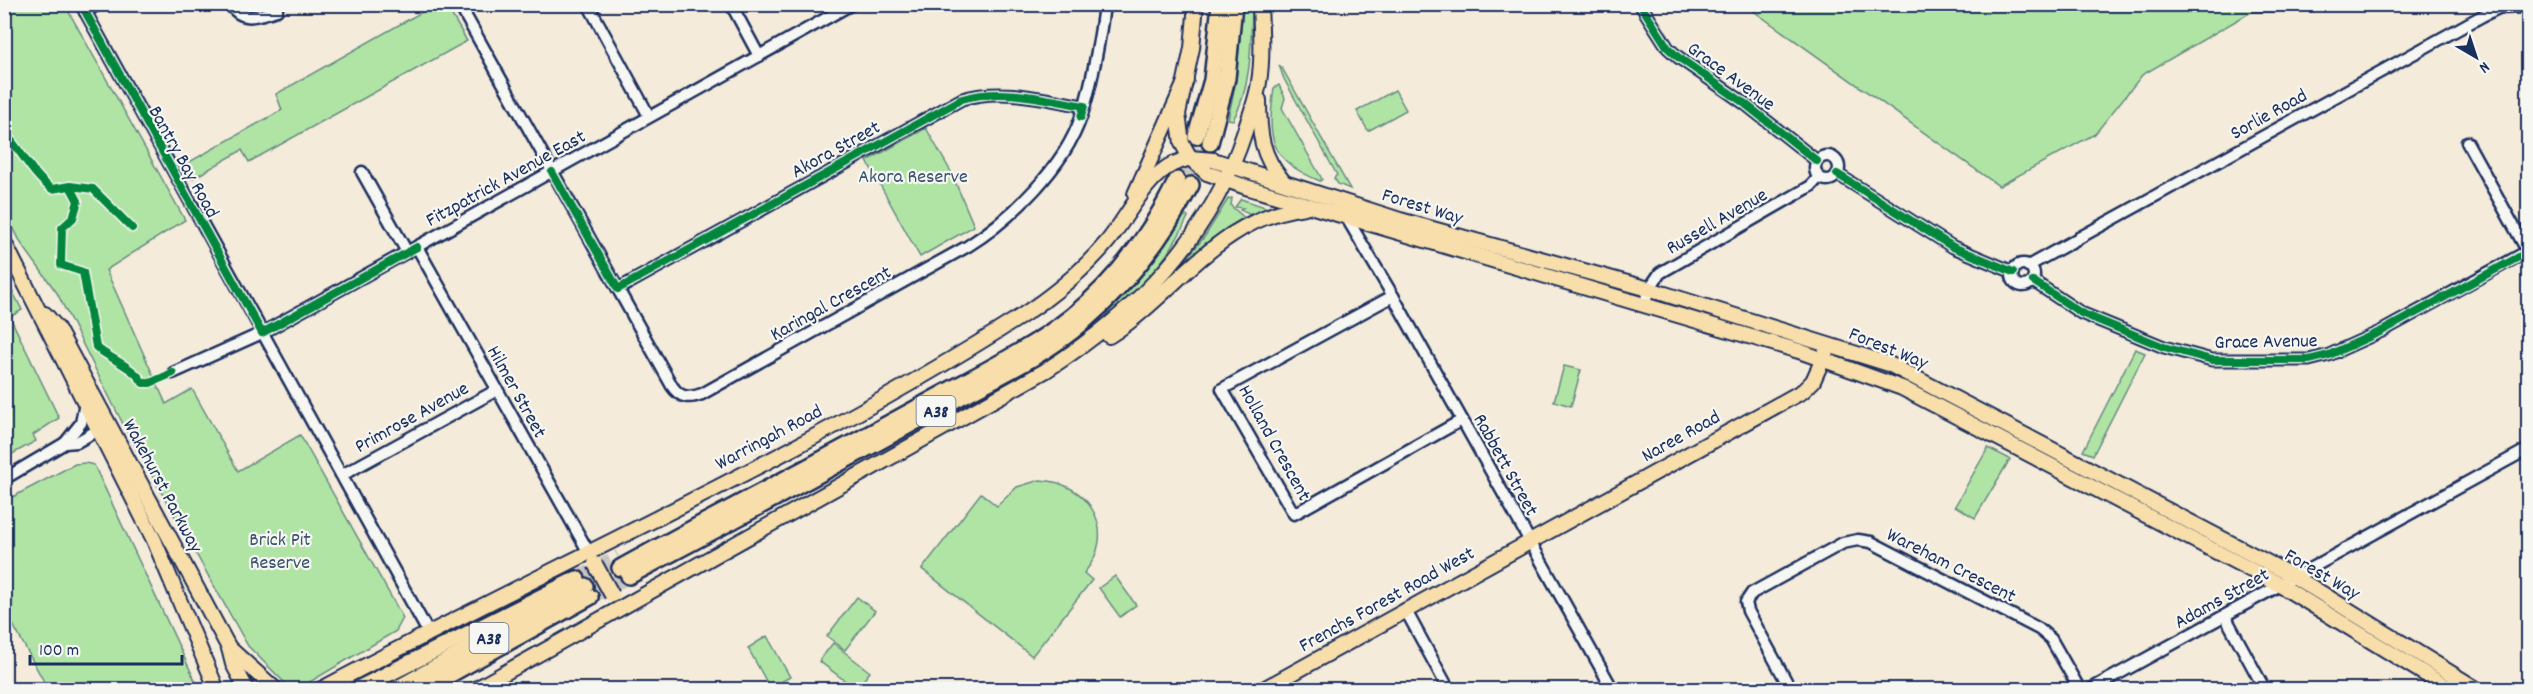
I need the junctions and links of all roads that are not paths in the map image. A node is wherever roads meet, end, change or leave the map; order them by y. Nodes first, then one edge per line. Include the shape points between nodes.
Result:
1 (98, 4) edge
2 (230, 4) edge
3 (459, 4) edge
4 (731, 4) edge
5 (852, 4) edge
6 (1104, 4) edge
7 (1196, 4) edge
8 (1220, 4) edge
9 (1234, 4) edge
10 (1260, 4) edge
11 (1640, 4) edge
12 (589, 6) edge
13 (2529, 7) edge
14 (83, 8) edge
15 (277, 10) dead end
16 (759, 56) junction
17 (1186, 80) junction
18 (1259, 84) junction
19 (1084, 106) junction
20 (650, 116) junction
21 (2467, 142) dead end
22 (1190, 158) junction
23 (1817, 161) junction
24 (1233, 166) junction
25 (362, 172) dead end
26 (552, 172) junction
27 (1837, 174) junction
28 (1819, 177) junction
29 (1227, 181) junction
30 (1283, 181) junction
31 (1310, 206) junction
32 (1345, 215) junction
33 (1125, 218) junction
34 (4, 242) edge
35 (412, 249) junction
36 (2528, 252) edge
37 (2028, 266) junction
38 (2013, 272) junction
39 (2033, 281) junction
40 (618, 289) junction
41 (1649, 289) junction
42 (1393, 296) junction
43 (38, 304) junction
44 (1644, 306) junction
45 (262, 333) junction
46 (1829, 344) junction
47 (1824, 359) junction
48 (1045, 371) junction
49 (173, 373) dead end
50 (497, 390) junction
51 (85, 403) junction
52 (1462, 420) junction
53 (104, 427) junction
54 (65, 443) junction
55 (2529, 448) edge
56 (342, 474) junction
57 (4, 479) edge
58 (1530, 540) junction
59 (588, 552) junction
60 (623, 567) joint
61 (2295, 577) junction
62 (2280, 585) junction
63 (584, 587) junction
64 (616, 601) junction
65 (1405, 609) junction
66 (2225, 616) junction
67 (428, 632) junction
68 (229, 648) junction
69 (1286, 684) edge
70 (2107, 685) edge
71 (320, 689) edge
72 (218, 690) edge
73 (247, 690) edge
74 (276, 690) edge
75 (356, 690) edge
76 (394, 690) edge
77 (422, 690) edge
78 (474, 690) edge
79 (1262, 690) edge
80 (1449, 690) edge
81 (1613, 690) edge
82 (1791, 690) edge
83 (2080, 690) edge
84 (2089, 690) edge
85 (2265, 690) edge
86 (2451, 690) edge
87 (2478, 690) edge

1 - 14 street
2 - 15 street via 238,15 248,18
3 - 26 street, Karingal Crescent
4 - 16 street
5 - 16 street, Fitzpatrick Avenue East
6 - 19 street, Karingal Crescent
7 - 17 main road, A38
8 - 9 highway via 1203,139 1227,78
10 - 18 main road, A38
11 - 23 street, Grace Avenue via 1678,57
12 - 20 street
13 - 37 street, Sorlie Road via 2498,8 2482,16
14 - 45 street, Bantry Bay Road
16 - 20 street, Fitzpatrick Avenue East
17 - 22 main road, bridge via 1178,114 1182,143
17 - 33 main road, A38
18 - 24 main road, A38
18 - 30 main road via 1263,152
19 - 40 street, Akora Street via 1006,93 962,99
19 - 40 street, Karingal Crescent via 1070,142 1050,170 993,230 696,396 676,392
20 - 26 street, Fitzpatrick Avenue East
21 - 36 street
22 - 24 main road, Warringah Road, bridge
22 - 29 main road, bridge via 1207,173
22 - 33 main road, Warringah Road, bridge via 1173,164 1153,180
23 - 27 street via 1824,156 1835,159
23 - 28 street
24 - 29 main road, A38
24 - 30 main road, Forest Way
25 - 35 street, Hilmer Street
26 - 35 street, Fitzpatrick Avenue East
26 - 40 street, Karingal Crescent
27 - 28 street via 1829,180
27 - 38 street via 1953,247
28 - 41 street, Russell Avenue via 1811,186 1660,273
29 - 31 main road, Forest Way
29 - 48 main road, A38 via 1195,236 1151,288 1100,333
30 - 41 main road, Forest Way via 1469,240
31 - 32 main road, Forest Way
31 - 48 main road via 1274,213 1227,237 1119,330
32 - 42 street, Rabbett Street
32 - 44 main road, Forest Way
33 - 59 main road, Warringah Road / A38 via 1073,276 1021,316 820,433
34 - 43 main road, Wakehurst Parkway
35 - 45 street, Fitzpatrick Avenue East
35 - 50 street, Hilmer Street
36 - 39 street, Grace Avenue via 2382,331 2309,360 2212,360 2164,347 2081,313
37 - 38 street via 2019,265
37 - 39 street via 2034,274
38 - 39 street via 2013,281 2019,286
41 - 44 street, Russell Avenue
41 - 46 main road, Forest Way
42 - 52 street, Rabbett Street
42 - 52 street, Holland Crescent via 1222,389 1294,514
43 - 51 main road, Wakehurst Parkway via 48,333
43 - 53 main road, Wakehurst Parkway via 57,328
44 - 47 main road, Forest Way
45 - 49 street, Fitzpatrick Avenue East
45 - 56 street, Bantry Bay Road
46 - 47 main road, Naree Road
46 - 61 main road, Forest Way via 1889,364
47 - 58 main road, Naree Road via 1803,391
47 - 62 main road, Forest Way via 1928,400
48 - 64 main road, A38
50 - 56 street, Primrose Avenue
50 - 59 street, Hilmer Street
51 - 53 main road, Wakehurst Parkway
51 - 54 street via 81,423
52 - 58 street, Rabbett Street
53 - 54 street via 77,442
53 - 68 main road, Wakehurst Parkway
53 - 72 main road, Wakehurst Parkway
54 - 57 street
55 - 61 street, Adams Street
56 - 67 street, Bantry Bay Road
58 - 65 main road, Frenchs Forest Road West
58 - 81 street, Rabbett Street
59 - 64 main road, bridge
59 - 67 main road, Warringah Road / A38
60 - 60 highway, A38 via 1034,342 1073,315 1104,286 1184,183 1176,214 1143,262 1080,325 1045,349 884,440
61 - 62 street, Adams Street
61 - 87 main road, Forest Way
62 - 66 street, Adams Street
62 - 86 main road, Forest Way
63 - 75 highway
63 - 76 highway, A38
63 - 77 highway, A38
64 - 78 main road, A38
65 - 69 main road, Frenchs Forest Road West
65 - 80 street
66 - 70 street, Adams Street
66 - 85 street
67 - 71 main road, Warringah Road / A38
68 - 73 main road, Wakehurst Parkway
68 - 74 main road
69 - 79 main road, Frenchs Forest Road West
70 - 84 street, Adams Street
82 - 83 street, Wareham Crescent via 1746,602 1752,593 1843,543 1858,540 1871,542 2039,629 2051,639

